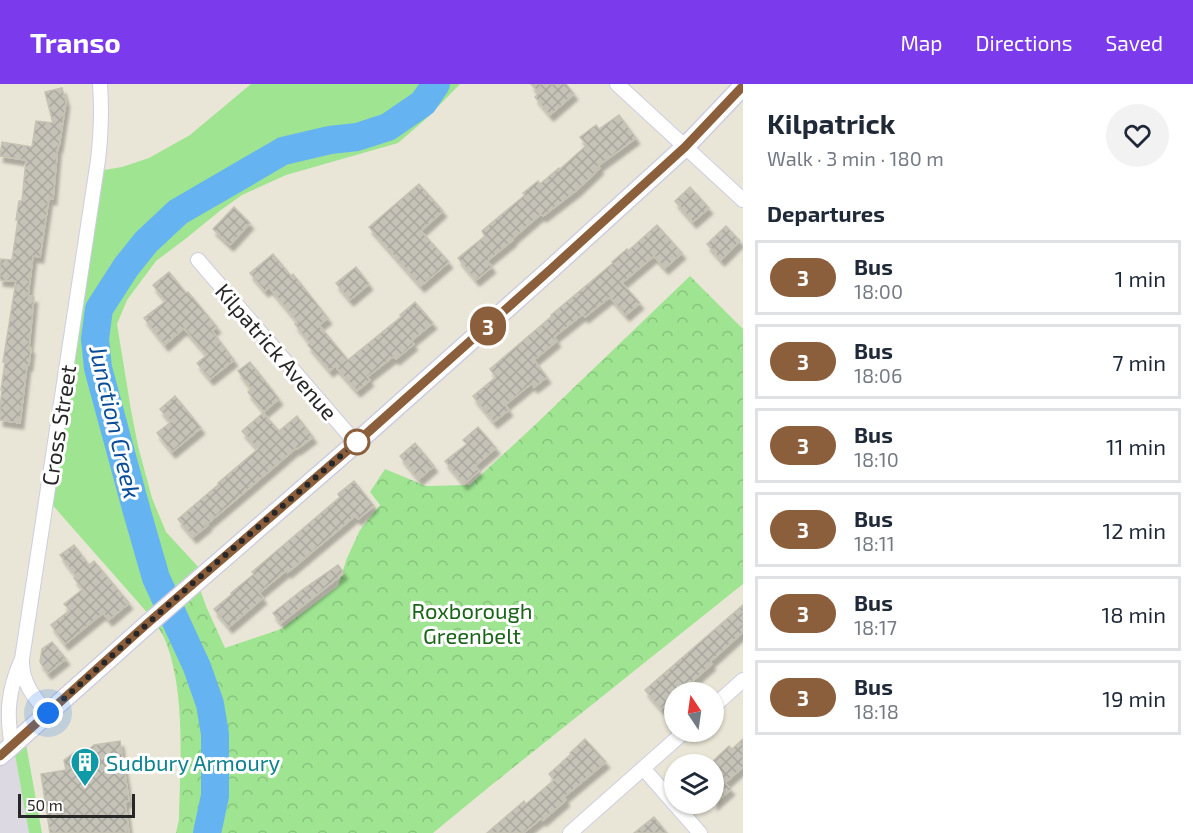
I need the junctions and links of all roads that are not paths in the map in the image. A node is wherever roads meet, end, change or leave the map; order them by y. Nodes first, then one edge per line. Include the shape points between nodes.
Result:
1 (100, 84) edge
2 (617, 84) edge
3 (743, 86) edge
4 (685, 147) junction
5 (743, 200) edge
6 (198, 260) dead end
7 (356, 443) junction
8 (22, 659) junction
9 (743, 680) edge
10 (724, 697) edge
11 (48, 713) junction
12 (673, 742) edge
13 (6, 751) edge
14 (644, 768) junction
15 (570, 833) edge
16 (700, 833) edge

1 - 8 street, Cross Street via 98,159
2 - 4 street
3 - 4 street
4 - 5 street
4 - 7 street
6 - 7 street, Kilpatrick Avenue
7 - 11 street
8 - 11 street, Cross Street via 29,690
8 - 13 street, Cross Street via 12,686
9 - 10 street
11 - 13 street
12 - 14 street
14 - 15 street
14 - 16 street

